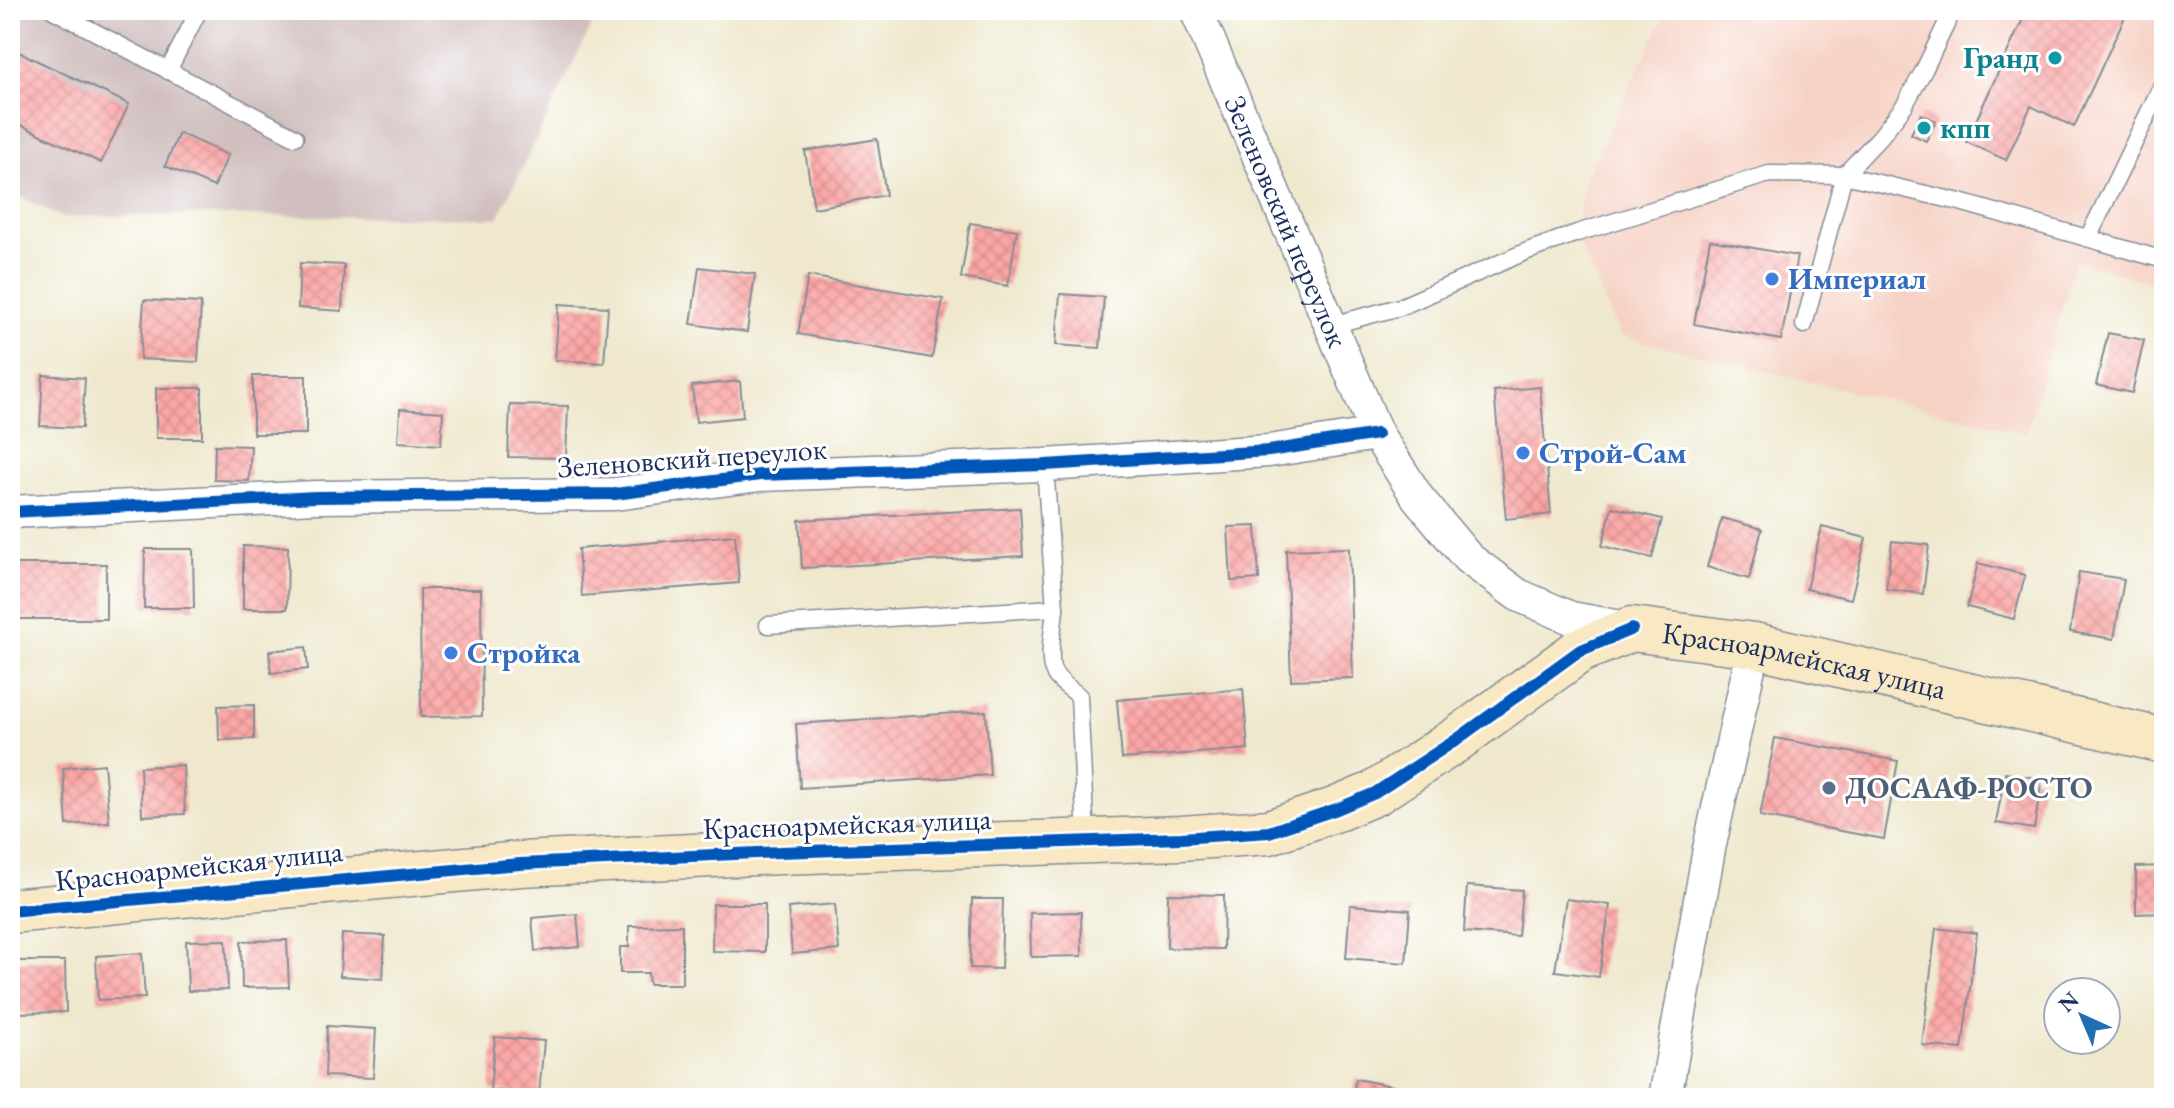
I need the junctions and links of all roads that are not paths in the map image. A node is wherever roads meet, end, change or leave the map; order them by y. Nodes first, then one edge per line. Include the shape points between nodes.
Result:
1 (53, 10) edge
2 (199, 10) edge
3 (1196, 10) edge
4 (1953, 10) edge
5 (168, 71) junction
6 (2164, 81) edge
7 (295, 137) dead end
8 (1844, 175) junction
9 (2088, 238) junction
10 (2164, 260) edge
11 (1332, 325) junction
12 (1804, 325) dead end
13 (1377, 434) junction
14 (1045, 465) junction
15 (10, 512) edge
16 (1055, 608) junction
17 (768, 625) dead end
18 (1632, 629) junction
19 (1754, 645) junction
20 (2164, 741) edge
21 (1086, 841) junction
22 (10, 911) edge
23 (1665, 1098) edge

1 - 5 lane
2 - 5 lane
3 - 11 street, Зеленовский переулок
4 - 8 lane via 1904,106
5 - 7 lane
6 - 9 lane
8 - 9 lane
8 - 11 lane via 1769,174 1577,233 1400,307
8 - 12 lane
9 - 10 lane
11 - 13 street, Зеленовский переулок
13 - 14 street, Зеленовский переулок via 1269,451
13 - 18 street, Зеленовский переулок via 1418,498 1468,558 1518,595 1571,618
14 - 15 street, Зеленовский переулок via 760,475 615,494 316,497
14 - 16 lane
16 - 17 lane
16 - 21 lane via 1052,670 1079,696
18 - 19 street, Красноармейская улица
18 - 21 street, Красноармейская улица via 1579,651 1375,793 1337,809 1269,832
19 - 20 street, Красноармейская улица
19 - 23 street via 1709,849
21 - 22 street, Красноармейская улица via 520,864

